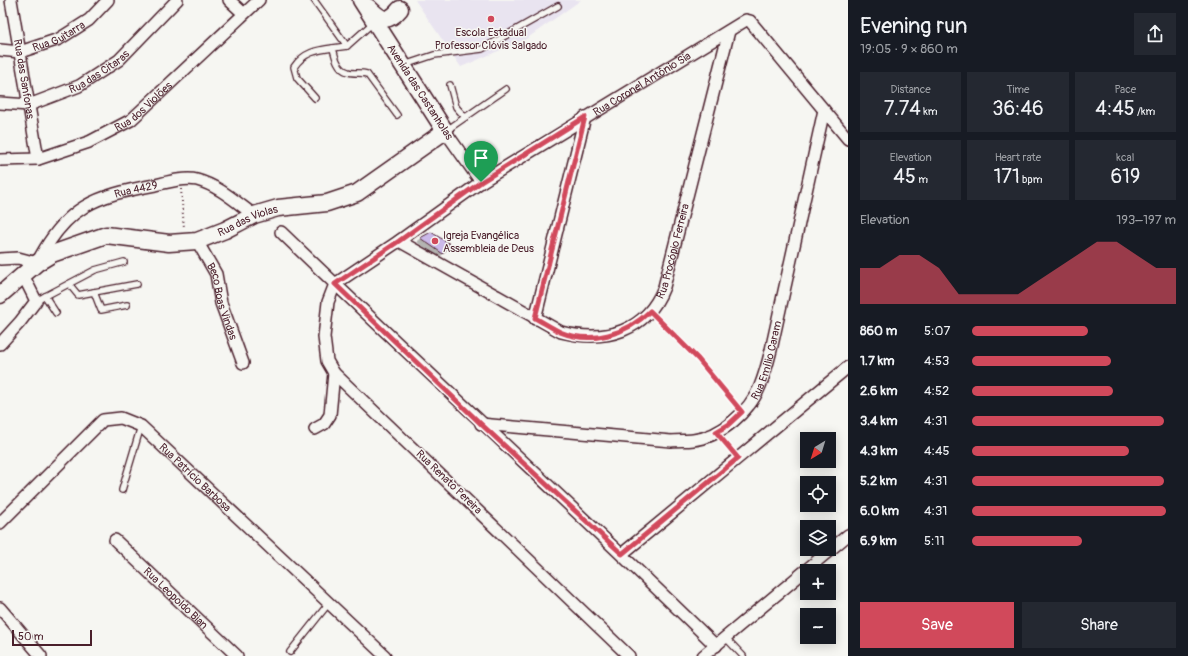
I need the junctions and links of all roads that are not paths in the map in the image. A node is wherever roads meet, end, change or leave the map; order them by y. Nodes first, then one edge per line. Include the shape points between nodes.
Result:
1 (11, 0) edge
2 (108, 0) edge
3 (177, 0) edge
4 (229, 0) edge
5 (259, 0) edge
6 (314, 0) edge
7 (361, 0) edge
8 (399, 5) edge
9 (558, 6) dead end
10 (243, 13) junction
11 (375, 22) junction
12 (729, 31) junction
13 (386, 40) junction
14 (347, 46) junction
15 (333, 48) junction
16 (0, 50) edge
17 (20, 52) junction
18 (402, 65) junction
19 (450, 85) dead end
20 (506, 89) dead end
21 (315, 98) dead end
22 (0, 104) edge
23 (29, 105) junction
24 (824, 110) junction
25 (397, 115) dead end
26 (465, 117) junction
27 (585, 117) junction
28 (445, 131) junction
29 (848, 139) edge
30 (38, 158) junction
31 (0, 160) edge
32 (481, 182) junction
33 (254, 215) junction
34 (281, 232) dead end
35 (191, 241) junction
36 (399, 241) junction
37 (0, 259) edge
38 (124, 262) dead end
39 (37, 263) junction
40 (23, 275) junction
41 (69, 284) junction
42 (137, 284) dead end
43 (335, 284) junction
44 (94, 292) junction
45 (0, 294) edge
46 (41, 299) junction
47 (127, 305) dead end
48 (56, 313) dead end
49 (535, 318) junction
50 (0, 344) edge
51 (243, 363) dead end
52 (848, 367) edge
53 (334, 373) junction
54 (481, 424) junction
55 (141, 426) junction
56 (315, 429) dead end
57 (122, 490) dead end
58 (0, 523) edge
59 (848, 536) edge
60 (114, 540) dead end
61 (622, 554) junction
62 (329, 603) junction
63 (0, 608) edge
64 (726, 638) junction
65 (716, 646) junction
66 (290, 652) dead end
67 (41, 656) edge
68 (237, 656) edge
69 (384, 656) edge
70 (630, 656) edge
71 (703, 656) edge
72 (743, 656) edge

1 - 17 street, Rua das Sanfonas
2 - 17 street, Rua Guitarra via 89,20 59,39
3 - 23 street, Rua das Citaras via 119,60 79,86
4 - 10 street
5 - 10 street, Rua dos Violões
6 - 14 lane
7 - 8 street via 382,18 393,17
7 - 11 street, Avenida das Castanholas
8 - 13 street, Avenida das Castanholas via 395,27
9 - 18 lane via 482,49 434,55
10 - 30 street, Rua dos Violões via 131,120 89,142
11 - 13 street, Avenida das Castanholas
11 - 14 lane
12 - 24 street, Rua Coronel Antônio Sia via 746,20 750,21
12 - 27 street, Rua Coronel Antônio Sia
12 - 49 street, Rua Procópio Ferreira via 664,287 658,302 642,319 625,329 597,337 580,337 561,332
13 - 18 street, Avenida das Castanholas
14 - 15 lane
15 - 21 lane via 315,50 299,60 294,67 297,78
15 - 25 lane via 342,68 348,72 367,74
16 - 17 street, Rua Guitarra
17 - 23 street, Rua das Sanfonas
18 - 28 street, Avenida das Castanholas
19 - 26 lane via 456,107
20 - 26 lane
22 - 23 street, Rua das Citaras
23 - 30 street, Rua das Sanfonas
24 - 29 street
24 - 54 street, Rua Emílio Caram via 771,350 760,386 742,412 728,425 694,440 671,441
26 - 28 lane
27 - 32 street, Rua Coronel Antônio Sia
27 - 49 street
28 - 32 street, Avenida das Castanholas
28 - 33 street, Rua das Violas via 357,193 327,203 278,208
30 - 31 street, Rua dos Violões
32 - 36 street, Rua Coronel Antônio Sia
33 - 35 street, Rua das Violas via 226,230
33 - 39 street, Rua 4429 via 218,188 196,180 180,180 120,192 87,204 69,217 47,243
34 - 43 street
35 - 39 street, Rua das Violas via 169,243 106,235 52,254
35 - 51 street, Beco Boas Vindas via 216,274 221,303
36 - 43 street, Rua Coronel Antônio Sia
36 - 49 street, Rua Procópio Ferreira
37 - 39 street via 18,258
38 - 41 lane via 95,270
39 - 40 street, Rua das Violas
40 - 45 street, Rua das Violas
40 - 46 street
41 - 44 lane via 78,295
41 - 46 lane
42 - 44 lane
43 - 53 street, Rua Renato Pereira via 328,302 324,337 327,361
43 - 54 street
44 - 47 lane via 101,310
46 - 48 lane
46 - 50 street
52 - 61 street
53 - 56 street via 330,415 324,424
53 - 70 street, Rua Renato Pereira
54 - 61 street
55 - 57 lane
55 - 58 street, Rua Patrício Barbosa via 121,418 103,420
55 - 62 street, Rua Patrício Barbosa
59 - 64 street
60 - 68 street, Rua Leopoldo Bian
61 - 65 street
62 - 66 lane
62 - 69 street, Rua Patrício Barbosa
63 - 67 street
64 - 65 street
64 - 72 lane
65 - 71 street

